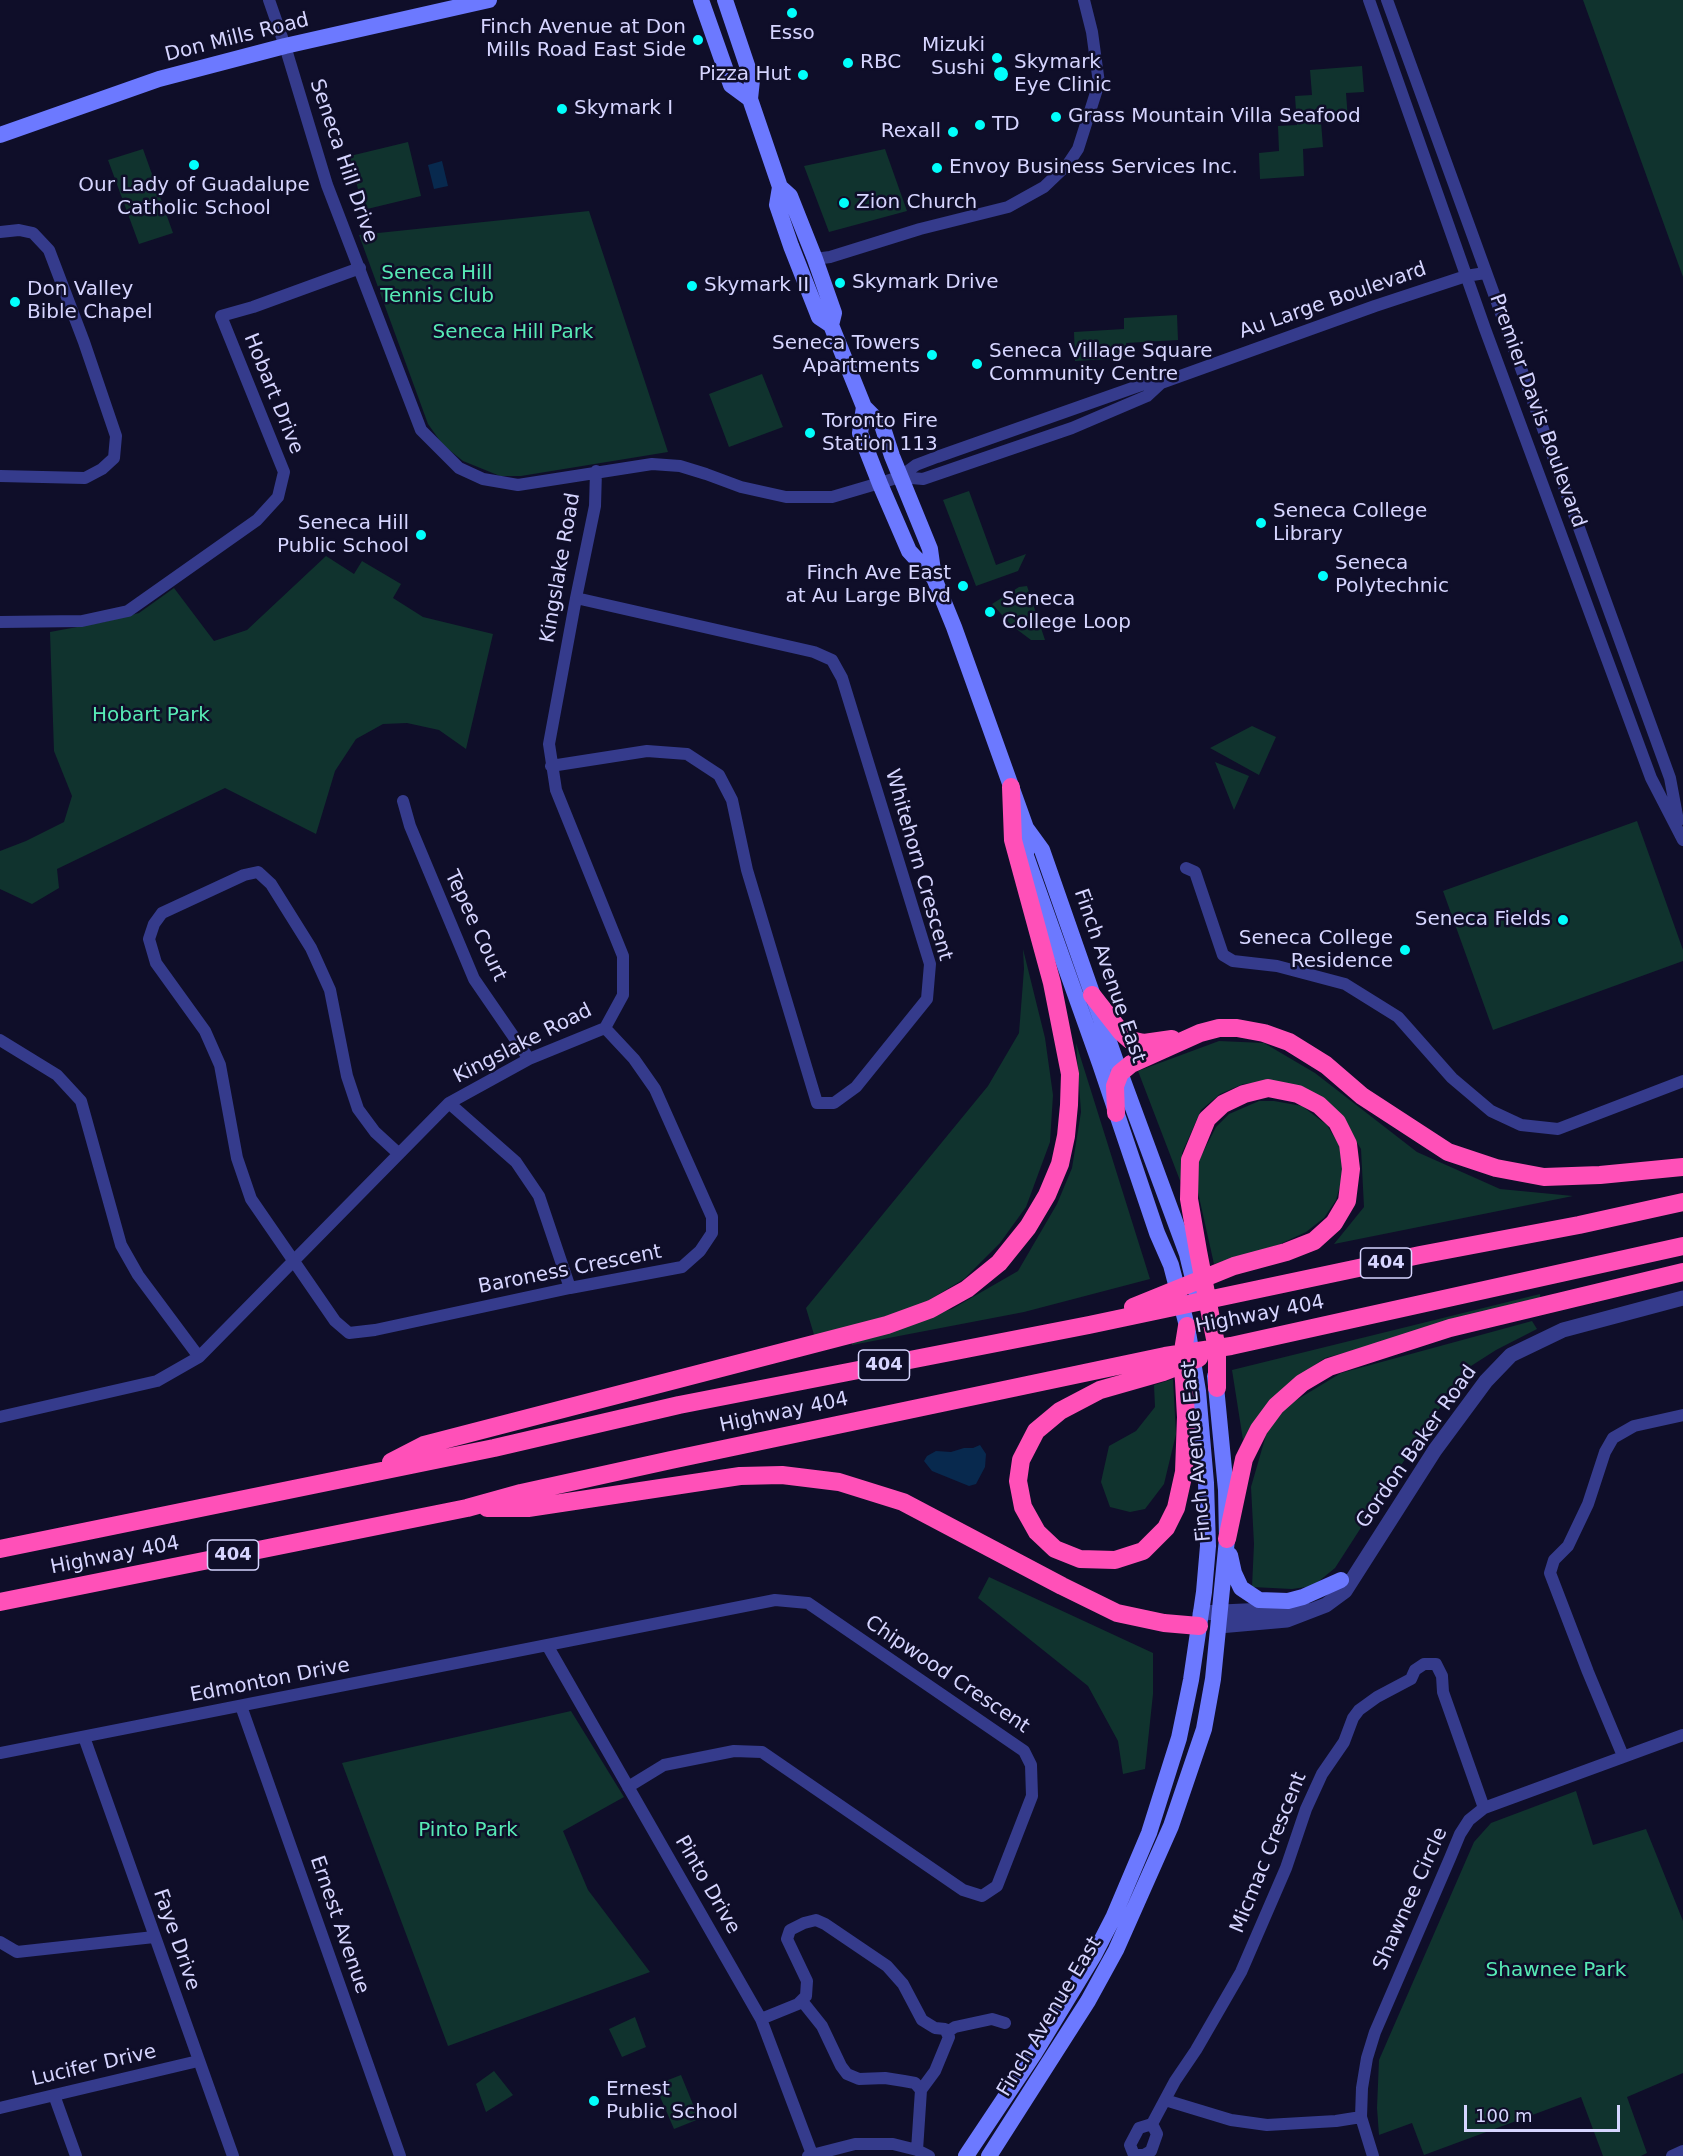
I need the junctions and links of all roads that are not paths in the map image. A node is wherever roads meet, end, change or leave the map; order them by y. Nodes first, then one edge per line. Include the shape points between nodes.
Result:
1 (269, 0) edge
2 (489, 0) edge
3 (701, 0) edge
4 (725, 0) edge
5 (1083, 0) edge
6 (1369, 0) edge
7 (1387, 0) edge
8 (285, 46) junction
9 (750, 99) junction
10 (0, 135) edge
11 (780, 188) junction
12 (0, 232) edge
13 (815, 259) junction
14 (360, 268) junction
15 (1485, 273) junction
16 (1466, 276) junction
17 (831, 325) junction
18 (864, 407) junction
19 (596, 471) junction
20 (0, 476) edge
21 (900, 477) junction
22 (880, 484) junction
23 (934, 578) junction
24 (576, 598) junction
25 (0, 622) edge
26 (551, 766) junction
27 (1011, 787) junction
28 (403, 801) dead end
29 (1026, 828) junction
30 (1681, 835) edge
31 (1186, 868) dead end
32 (1092, 995) junction
33 (605, 1028) junction
34 (1200, 1033) junction
35 (0, 1040) edge
36 (529, 1059) junction
37 (1120, 1073) junction
38 (1683, 1082) edge
39 (449, 1103) junction
40 (1116, 1113) junction
41 (399, 1154) junction
42 (1683, 1167) edge
43 (1683, 1202) edge
44 (1683, 1246) edge
45 (1192, 1252) junction
46 (293, 1262) junction
47 (1683, 1272) edge
48 (570, 1288) junction
49 (1683, 1298) edge
50 (1089, 1325) junction
51 (1187, 1326) joint
52 (1231, 1346) junction
53 (199, 1357) junction
54 (1191, 1386) junction
55 (1217, 1388) joint
56 (1683, 1415) edge
57 (0, 1416) edge
58 (374, 1471) junction
59 (467, 1508) junction
60 (1227, 1539) junction
61 (0, 1549) edge
62 (1359, 1567) junction
63 (1341, 1580) junction
64 (0, 1602) edge
65 (1200, 1619) junction
66 (1220, 1619) junction
67 (547, 1645) junction
68 (241, 1706) junction
69 (1683, 1735) edge
70 (84, 1737) junction
71 (0, 1753) edge
72 (1623, 1756) junction
73 (628, 1787) junction
74 (1484, 1808) junction
75 (154, 1936) junction
76 (0, 1942) edge
77 (802, 2001) junction
78 (761, 2019) junction
79 (1005, 2023) dead end
80 (947, 2032) junction
81 (198, 2061) junction
82 (921, 2090) junction
83 (54, 2095) junction
84 (1165, 2100) junction
85 (0, 2108) edge
86 (1361, 2117) junction
87 (1152, 2124) dead end
88 (917, 2150) junction
89 (1683, 2151) edge
90 (810, 2155) edge
91 (76, 2156) edge
92 (232, 2156) edge
93 (400, 2156) edge
94 (929, 2156) edge
95 (966, 2156) edge
96 (989, 2156) edge
97 (1373, 2156) edge
98 (1672, 2156) edge

1 - 8 street, Seneca Hill Drive
2 - 8 main road, Don Mills Road
3 - 9 main road, Finch Avenue East via 731,85
4 - 9 main road, Finch Avenue East via 752,80
5 - 13 street via 1099,83 1078,149 1068,164 1044,187 1008,207
6 - 16 street, Premier Davis Boulevard
7 - 15 street, Premier Davis Boulevard
8 - 10 main road, Don Mills Road via 159,79
8 - 14 street, Seneca Hill Drive via 327,185
9 - 11 main road, Finch Avenue East
11 - 13 main road, Finch Avenue East via 790,196
11 - 17 main road, Finch Avenue East via 777,205 791,246 819,317
12 - 20 street via 33,232 49,250 116,436 114,458 86,478
13 - 17 main road, Finch Avenue East via 834,313
14 - 19 street, Seneca Hill Drive via 421,430 459,468 483,479 518,484
14 - 25 street, Hobart Drive via 221,316 284,472 278,497 256,520 128,611 82,621
15 - 16 street, Au Large Boulevard
15 - 30 street, Premier Davis Boulevard via 1670,778
16 - 21 street, Au Large Boulevard via 1161,383 1148,396 1072,428 923,478
16 - 30 street, Premier Davis Boulevard via 1653,784
17 - 18 main road, Finch Avenue East
18 - 21 main road, Finch Avenue East via 882,425
18 - 22 main road, Finch Avenue East via 860,433
19 - 22 street, Seneca Hill Drive via 652,464 680,466 741,487 786,497 832,497
19 - 24 street, Kingslake Road via 596,506
21 - 22 street, Seneca Hill Drive
21 - 23 main road, Finch Avenue East via 930,549
22 - 23 main road, Finch Avenue East via 909,551
23 - 27 main road, Finch Avenue East
24 - 26 street, Kingslake Road via 549,744
24 - 26 street, Whitehorn Crescent via 814,652 832,660 842,678 930,964 927,999 856,1087 834,1103 817,1102 747,870 732,800 719,776 687,754 647,751
26 - 33 street, Kingslake Road via 556,790 622,956 623,994
27 - 29 main road, Finch Avenue East
27 - 58 highway via 1013,840 1052,983 1070,1074 1070,1105 1062,1155 1047,1195 999,1263 967,1289 931,1309 887,1325 424,1445
28 - 36 street, Tepee Court via 474,979
29 - 32 main road, Finch Avenue East via 1042,850
29 - 40 main road, Finch Avenue East via 1026,856
31 - 38 street via 1194,872 1223,954 1233,961 1277,966 1345,984 1398,1017 1452,1078 1491,1111 1521,1125 1558,1129
32 - 34 highway via 1130,1040 1156,1042
32 - 37 main road, Finch Avenue East
33 - 36 street, Kingslake Road
33 - 48 street, Baroness Crescent via 655,1089 712,1217 712,1233 682,1267
34 - 37 highway via 1131,1064
34 - 42 highway via 1237,1028 1289,1042 1448,1152 1496,1168 1544,1177
35 - 53 street via 57,1075 81,1101 121,1245 138,1275
36 - 39 street, Kingslake Road
37 - 40 highway via 1115,1086
37 - 45 main road, Finch Avenue East
39 - 41 street, Kingslake Road
39 - 48 street via 516,1162 539,1196
40 - 51 main road, Finch Avenue East via 1171,1265
41 - 46 street, Kingslake Road
41 - 46 street via 358,1109 347,1076 330,990 311,948 271,884 258,872 244,875 162,913 149,939 156,963 205,1030 220,1065 237,1158 251,1199
43 - 50 highway, Highway 404 / 404
44 - 52 highway, Highway 404 / 404
45 - 50 highway via 1190,1160 1207,1119 1223,1104 1268,1088 1298,1094 1319,1105 1337,1122 1348,1144 1351,1169 1347,1201 1334,1223 1314,1241 1234,1266
45 - 55 highway via 1217,1349
46 - 48 street, Baroness Crescent via 334,1321 349,1333
46 - 53 street, Kingslake Road
47 - 60 highway via 1450,1328 1329,1367 1302,1383 1276,1406 1259,1429 1242,1465
49 - 62 street, Gordon Baker Road via 1563,1330 1511,1354 1435,1450
50 - 58 highway, Highway 404 / 404 via 679,1405
51 - 54 highway via 1182,1357
52 - 54 highway via 1100,1390 1060,1411 1036,1431 1021,1460 1018,1481 1023,1508 1037,1532 1055,1549 1080,1558 1115,1560 1143,1551 1166,1528 1176,1508 1184,1472
52 - 59 highway, Highway 404 / 404 via 1076,1374 555,1485
53 - 57 street, Kingslake Road via 157,1381
54 - 65 main road, Finch Avenue East via 1208,1514
55 - 60 main road, Finch Avenue East
56 - 72 street via 1634,1426 1613,1438 1588,1504 1550,1573
58 - 61 highway, Highway 404 / 404
59 - 64 highway, Highway 404 / 404
59 - 65 highway via 528,1508 740,1476 839,1482 903,1502 1117,1613 1164,1623
60 - 63 main road via 1241,1588 1259,1600 1303,1597
60 - 66 main road, Finch Avenue East
62 - 63 street, Gordon Baker Road
62 - 66 street, Gordon Baker Road via 1344,1590 1307,1614 1287,1620
63 - 66 street, Gordon Baker Road via 1319,1598 1288,1609
65 - 66 main road
65 - 95 main road, Finch Avenue East via 1179,1738 1149,1833 1113,1918 1063,2007
66 - 96 main road, Finch Avenue East via 1204,1729 1172,1826 1116,1950 1088,2001
67 - 68 street, Edmonton Drive
67 - 73 street, Pinto Drive
67 - 73 street, Chipwood Crescent via 775,1600 808,1603 1024,1751 1031,1765 1032,1796 997,1886 982,1896 963,1890 762,1752 734,1751 664,1765
68 - 70 street, Edmonton Drive
68 - 93 street, Ernest Avenue
69 - 72 street, Shawnee Circle
70 - 71 street, Edmonton Drive
70 - 75 street, Faye Drive
72 - 74 street, Shawnee Circle
73 - 78 street, Pinto Drive
74 - 84 street, Micmac Crescent via 1436,1664 1424,1664 1411,1679 1359,1710 1306,1809 1286,1868 1241,1972
74 - 86 street, Shawnee Circle via 1460,1834 1375,2032 1364,2071
75 - 76 street via 17,1952
75 - 81 street, Faye Drive
77 - 78 street
77 - 80 street via 807,1981 787,1939 793,1928 816,1920 887,1966 903,1984 922,2020
77 - 82 street via 822,2026 847,2074 859,2079 897,2079
78 - 90 street, Pinto Drive
79 - 80 street via 992,2019
80 - 82 street via 948,2040 939,2062
81 - 83 street, Lucifer Drive
81 - 92 street, Faye Drive
82 - 88 street
83 - 85 street, Lucifer Drive
83 - 91 street
84 - 86 street via 1231,2120 1268,2125
84 - 87 street, Micmac Crescent
86 - 97 street, Shawnee Circle
88 - 90 street via 893,2144 855,2144
88 - 94 street
89 - 98 street

